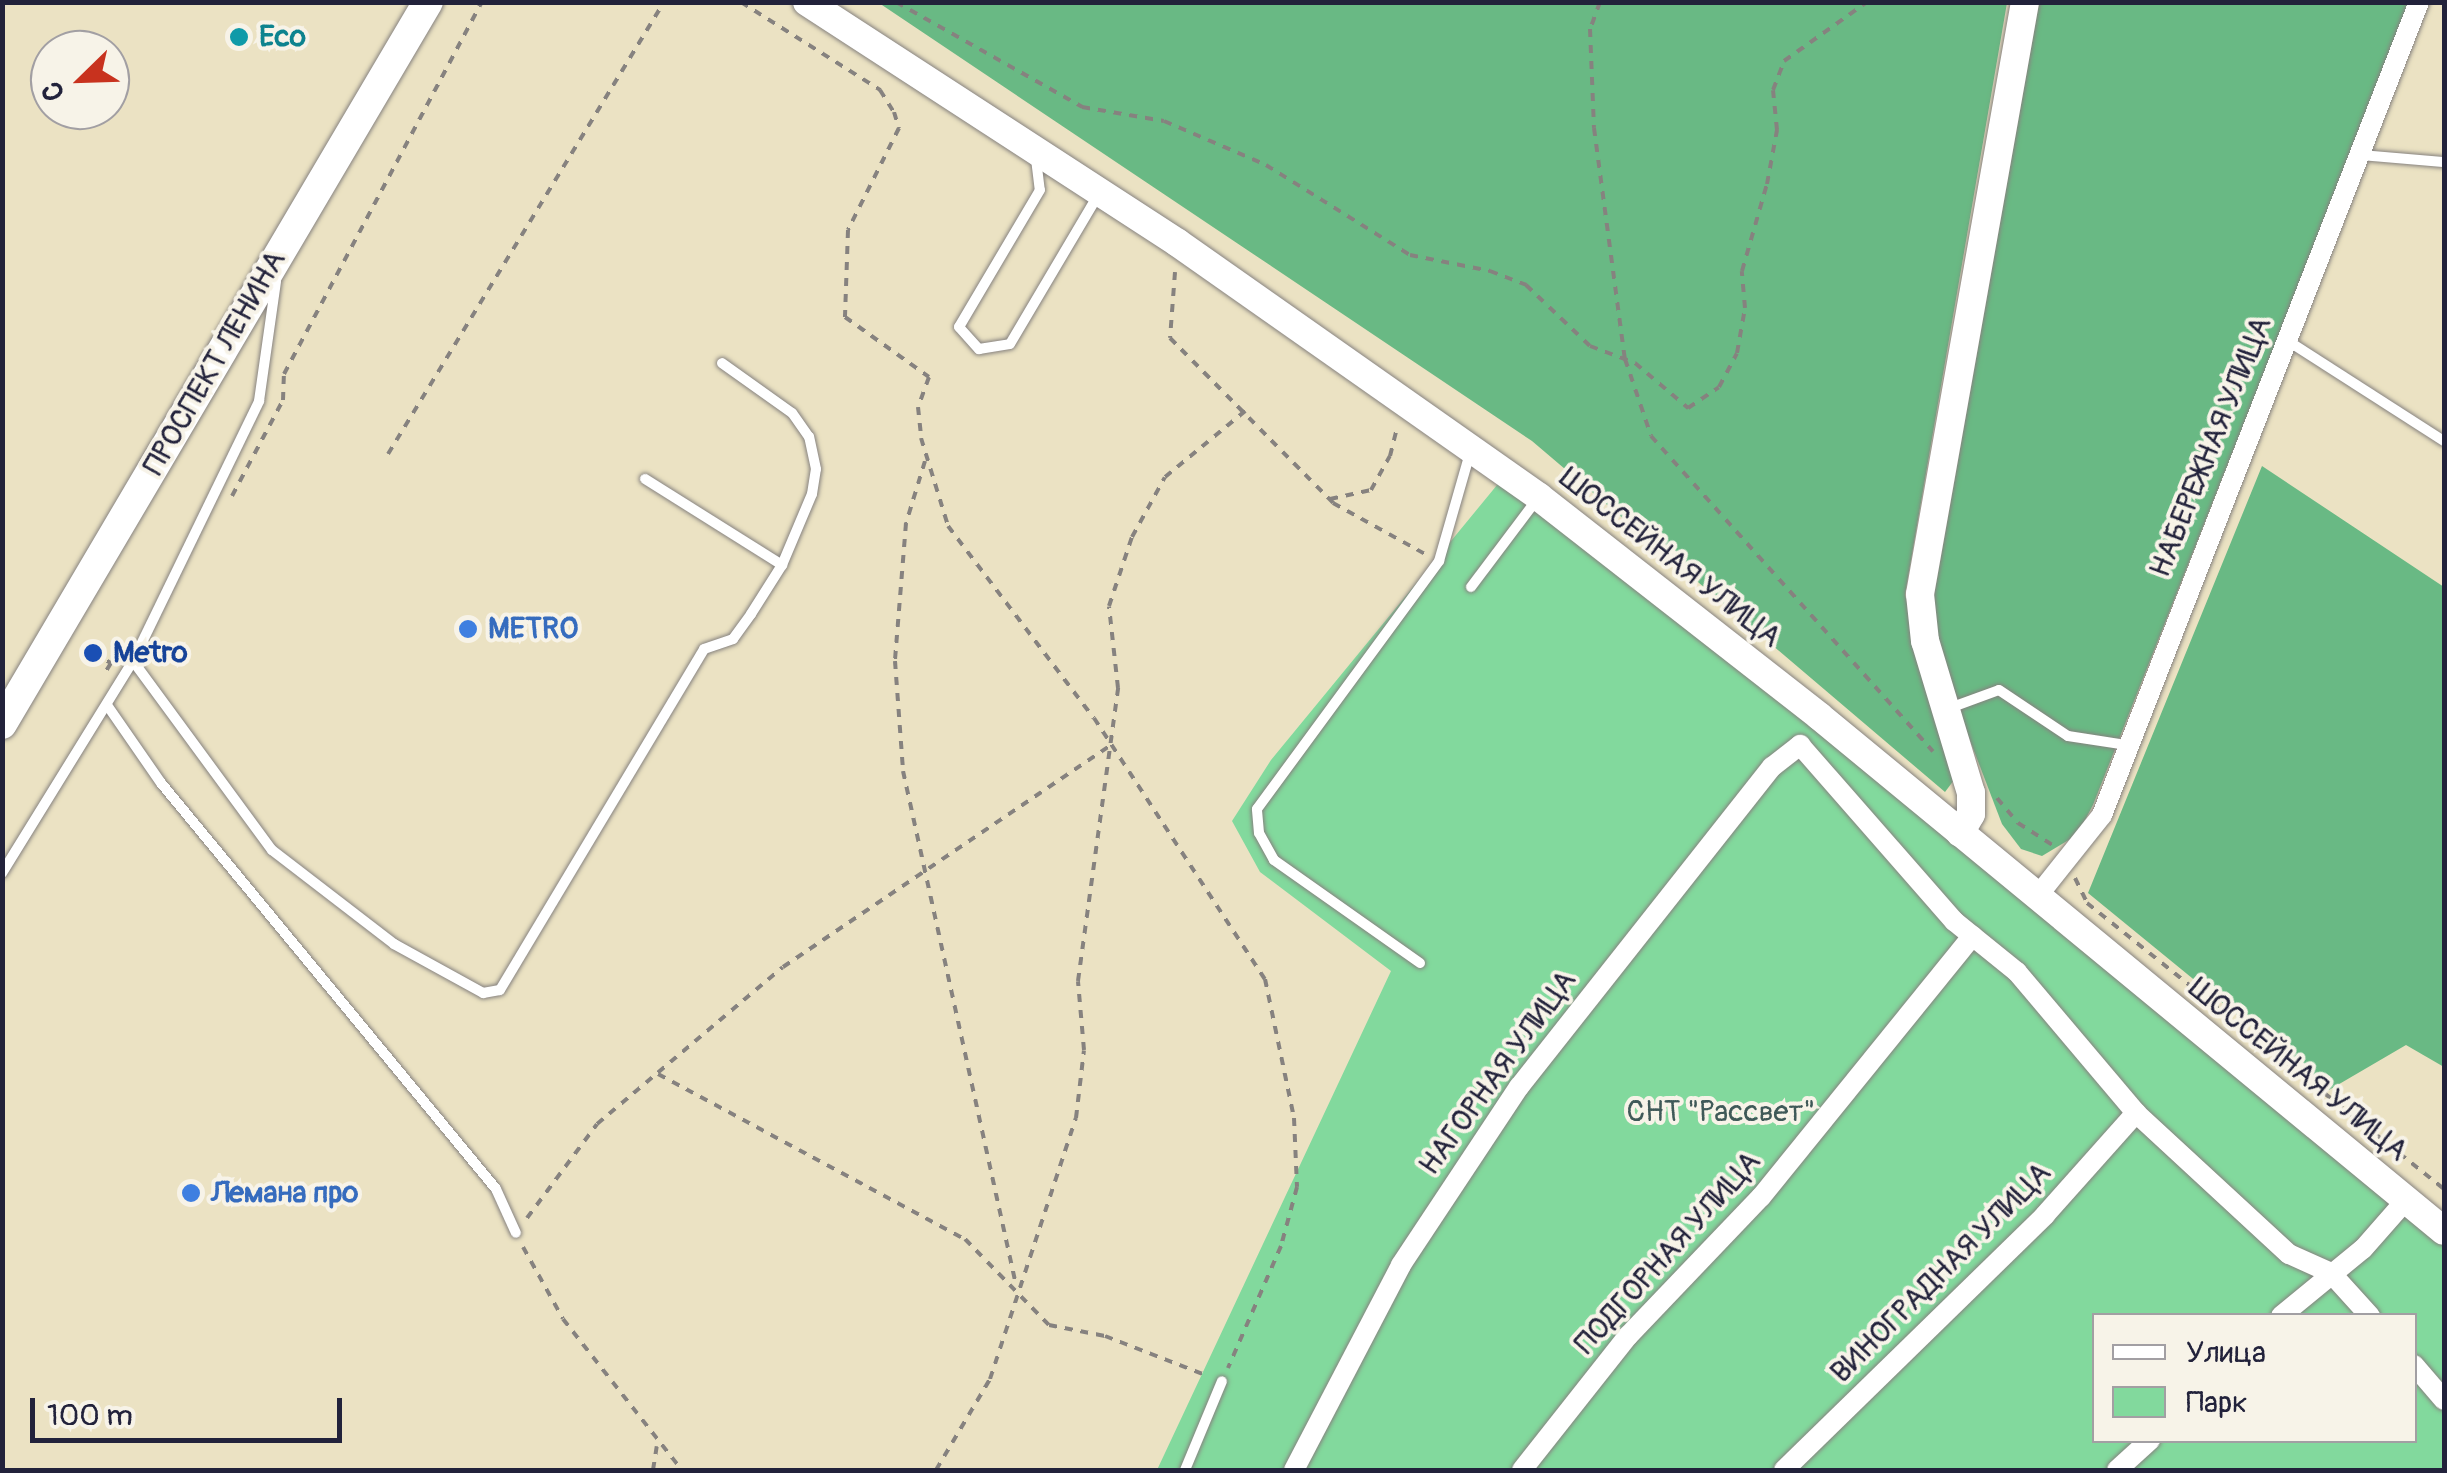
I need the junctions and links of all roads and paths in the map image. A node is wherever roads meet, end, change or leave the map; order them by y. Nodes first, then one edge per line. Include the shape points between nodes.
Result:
1 (428, 2) edge
2 (482, 2) edge
3 (664, 2) edge
4 (741, 2) edge
5 (806, 2) edge
6 (896, 2) edge
7 (1600, 2) edge
8 (1868, 2) edge
9 (2026, 2) edge
10 (2418, 2) edge
11 (1031, 144) junction
12 (2360, 155) junction
13 (2444, 162) edge
14 (1100, 192) junction
15 (1178, 242) junction
16 (281, 250) junction
17 (2288, 341) junction
18 (1625, 359) junction
19 (722, 363) dead end
20 (1403, 398) junction
21 (1246, 410) junction
22 (2444, 441) edge
23 (1471, 447) junction
24 (388, 454) dead end
25 (926, 458) junction
26 (645, 479) dead end
27 (1539, 497) junction
28 (1330, 499) junction
29 (224, 510) dead end
30 (1439, 562) junction
31 (782, 565) junction
32 (1471, 587) dead end
33 (133, 661) junction
34 (108, 705) junction
35 (1946, 710) junction
36 (1819, 716) junction
37 (2, 724) edge
38 (1800, 745) junction
39 (2127, 745) junction
40 (1111, 746) junction
41 (1964, 772) junction
42 (1960, 833) junction
43 (2064, 856) junction
44 (922, 870) junction
45 (2, 873) edge
46 (2036, 898) junction
47 (1972, 936) junction
48 (1420, 963) dead end
49 (658, 1074) junction
50 (2136, 1113) junction
51 (2444, 1190) edge
52 (2406, 1200) junction
53 (2444, 1231) edge
54 (516, 1233) junction
55 (2331, 1274) junction
56 (1018, 1290) junction
57 (2284, 1313) edge
58 (2367, 1313) edge
59 (2417, 1368) edge
60 (1222, 1381) junction
61 (2444, 1400) edge
62 (2147, 1443) edge
63 (658, 1444) junction
64 (652, 1470) edge
65 (682, 1470) edge
66 (936, 1470) edge
67 (1184, 1470) edge
68 (1294, 1470) edge
69 (1522, 1470) edge
70 (1784, 1470) edge
71 (2117, 1470) edge

1 - 16 main road, ПРОСПЕКТ ЛЕНИНА
2 - 29 path via 372,200 284,374 270,427
3 - 24 path
4 - 25 path via 880,90 894,112 899,128 848,230 845,317 929,378 918,407
5 - 11 street, ШОССЕЙНАЯ УЛИЦА
6 - 18 path via 1082,107 1164,121 1266,165 1410,255 1526,285 1590,346
7 - 18 path via 1590,30 1594,128
8 - 18 path via 1784,62 1771,166 1742,271 1745,308 1737,353 1719,387 1688,408
9 - 35 street via 1920,594 1924,641
10 - 12 street, НАБЕРЕЖНАЯ УЛИЦА
11 - 14 street, ШОССЕЙНАЯ УЛИЦА
11 - 14 lane via 1040,190 958,327 970,343 989,350 1010,344
12 - 13 lane
12 - 17 street, НАБЕРЕЖНАЯ УЛИЦА
14 - 15 street, ШОССЕЙНАЯ УЛИЦА
15 - 20 street, ШОССЕЙНАЯ УЛИЦА
15 - 21 path via 1170,338
16 - 33 lane via 258,401
16 - 37 main road, ПРОСПЕКТ ЛЕНИНА
17 - 22 lane
17 - 39 street, НАБЕРЕЖНАЯ УЛИЦА
18 - 41 path via 1651,436 1905,726
19 - 31 lane via 792,413 815,453 812,494
20 - 23 street, ШОССЕЙНАЯ УЛИЦА
20 - 28 path via 1390,456 1371,490
21 - 28 path
21 - 40 path via 1165,477 1132,537 1110,606 1118,688
23 - 27 street, ШОССЕЙНАЯ УЛИЦА
23 - 30 lane
25 - 40 path via 948,526
25 - 44 path via 906,523 895,661 902,772
26 - 31 lane
27 - 32 lane
27 - 36 street, ШОССЕЙНАЯ УЛИЦА
28 - 30 path
30 - 48 lane via 1257,808 1259,833 1274,860
31 - 33 lane via 733,639 704,649 500,990 483,994 394,944 272,850
33 - 34 lane
34 - 45 lane
34 - 54 lane via 161,784 496,1189
35 - 39 lane via 1999,690 2068,736
35 - 41 street
36 - 38 street, НАГОРНАЯ УЛИЦА
36 - 42 street, ШОССЕЙНАЯ УЛИЦА
38 - 47 street via 1823,779 1884,835
38 - 68 street, НАГОРНАЯ УЛИЦА via 1772,767 1519,1087 1401,1265
39 - 43 street, НАБЕРЕЖНАЯ УЛИЦА via 2102,815
40 - 44 path
40 - 56 path via 1078,981 1084,1050 1076,1118
40 - 60 path via 1265,979 1294,1118 1297,1187 1281,1246
41 - 42 street via 1972,805
41 - 43 path
42 - 46 street, ШОССЕЙНАЯ УЛИЦА
43 - 46 street, НАБЕРЕЖНАЯ УЛИЦА
43 - 51 path via 2088,903
44 - 49 path via 782,966
44 - 56 path
46 - 52 street, ШОССЕЙНАЯ УЛИЦА
47 - 50 street via 2017,972
47 - 69 street, ПОДГОРНАЯ УЛИЦА via 1761,1197 1628,1336
49 - 54 path via 597,1124
49 - 56 path via 965,1238
50 - 55 street via 2289,1254
50 - 70 street, ВИНОГРАДНАЯ УЛИЦА via 2045,1215
52 - 53 street, ШОССЕЙНАЯ УЛИЦА
52 - 55 street
54 - 63 path via 564,1319 615,1378
55 - 57 street
55 - 58 street
56 - 60 path via 1049,1325 1105,1336
56 - 66 path via 978,1406
59 - 61 street
60 - 67 lane
62 - 71 street
63 - 64 path
63 - 65 path

